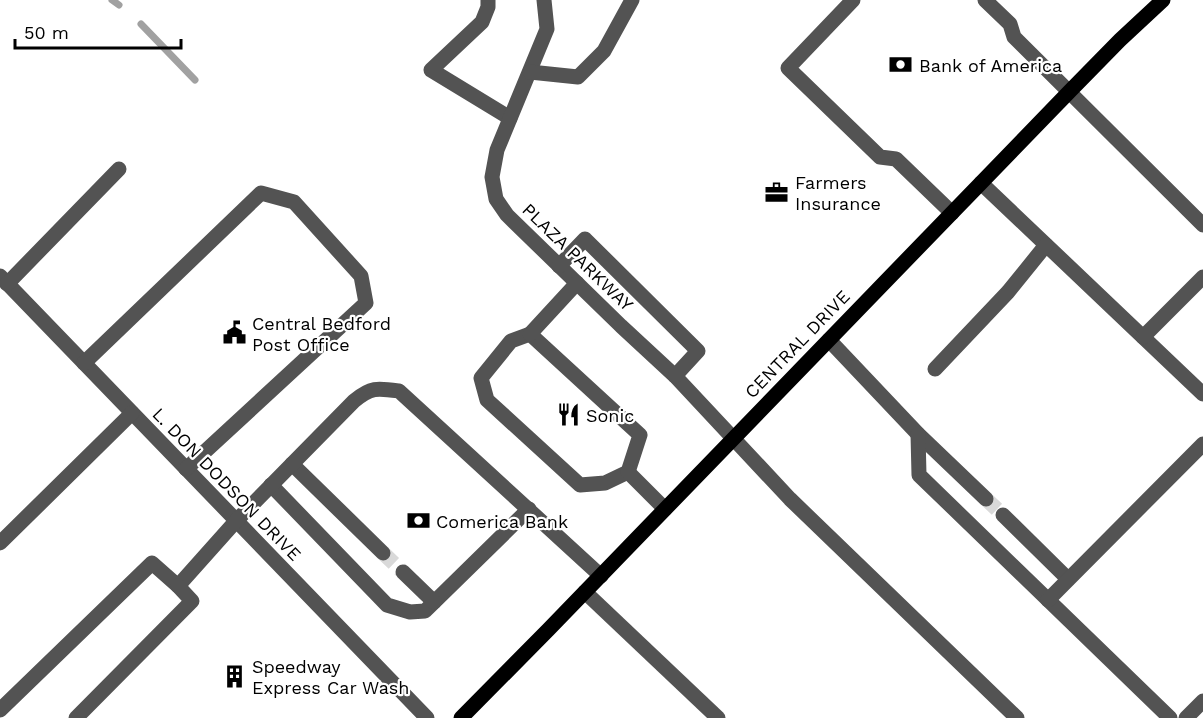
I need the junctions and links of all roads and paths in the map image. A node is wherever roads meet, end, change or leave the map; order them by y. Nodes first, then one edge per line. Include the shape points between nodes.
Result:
1 (488, 0) edge
2 (544, 0) edge
3 (632, 0) edge
4 (854, 0) edge
5 (985, 0) edge
6 (1163, 0) edge
7 (530, 72) junction
8 (1069, 92) junction
9 (510, 118) junction
10 (119, 169) dead end
11 (981, 183) junction
12 (952, 213) junction
13 (1203, 225) edge
14 (1046, 245) junction
15 (559, 266) junction
16 (1203, 277) edge
17 (4, 280) edge
18 (577, 283) junction
19 (530, 334) junction
20 (1143, 337) junction
21 (829, 340) junction
22 (84, 363) junction
23 (935, 369) dead end
24 (675, 376) junction
25 (1202, 390) edge
26 (132, 413) junction
27 (918, 434) junction
28 (733, 438) junction
29 (1203, 444) edge
30 (292, 464) junction
31 (186, 469) junction
32 (628, 472) junction
33 (271, 485) junction
34 (986, 499) tunnel mouth
35 (529, 509) junction
36 (665, 509) junction
37 (1003, 515) tunnel mouth
38 (236, 521) junction
39 (0, 543) edge
40 (383, 553) tunnel mouth
41 (402, 572) tunnel mouth
42 (601, 576) junction
43 (1068, 579) junction
44 (178, 586) junction
45 (585, 592) junction
46 (1048, 600) junction
47 (430, 607) junction
48 (1203, 701) edge
49 (0, 710) edge
50 (76, 718) edge
51 (427, 718) edge
52 (461, 718) edge
53 (718, 718) edge
54 (1017, 718) edge
55 (1170, 718) edge
56 (1186, 718) edge

1 - 9 street via 482,22 431,70
2 - 7 street, PLAZA PARKWAY via 547,29
3 - 7 street via 604,51 578,77
4 - 12 street via 788,68 880,157 896,159
5 - 8 street via 1010,24 1014,37
6 - 8 main road, CENTRAL DRIVE
7 - 9 street, PLAZA PARKWAY
8 - 11 main road, CENTRAL DRIVE
8 - 13 street
9 - 15 street, PLAZA PARKWAY via 497,150 492,177 496,199
10 - 17 street
11 - 12 main road, CENTRAL DRIVE
11 - 14 street
12 - 21 main road, CENTRAL DRIVE
14 - 20 street
14 - 23 street via 1008,292
15 - 18 street, PLAZA PARKWAY
15 - 24 street via 585,239 698,351
16 - 20 street
17 - 22 street, L. DON DODSON DRIVE
18 - 19 street
18 - 24 street, PLAZA PARKWAY
19 - 32 street via 640,435
19 - 32 street via 511,341 481,378 487,400 580,485 605,483
20 - 25 street
21 - 27 street
21 - 28 main road, CENTRAL DRIVE
22 - 26 street, L. DON DODSON DRIVE
22 - 31 street via 261,194 294,202 361,276 366,303
24 - 28 street, PLAZA PARKWAY
26 - 31 street, L. DON DODSON DRIVE
26 - 39 street
27 - 34 street
27 - 46 street via 919,475
28 - 36 main road, CENTRAL DRIVE
28 - 54 street, PLAZA PARKWAY
29 - 43 street
30 - 33 street
30 - 35 street via 364,393 378,388 399,391
30 - 40 street
31 - 38 street, L. DON DODSON DRIVE
32 - 36 street
33 - 38 street
33 - 47 street via 387,604 410,612
35 - 42 street
35 - 47 street
36 - 42 main road, CENTRAL DRIVE
37 - 43 street
38 - 44 street
38 - 51 street, L. DON DODSON DRIVE
41 - 47 street
42 - 45 main road, CENTRAL DRIVE
43 - 46 street
44 - 49 street via 152,563
44 - 50 street via 192,601
45 - 52 main road, CENTRAL DRIVE
45 - 53 street
46 - 55 street
48 - 56 street

